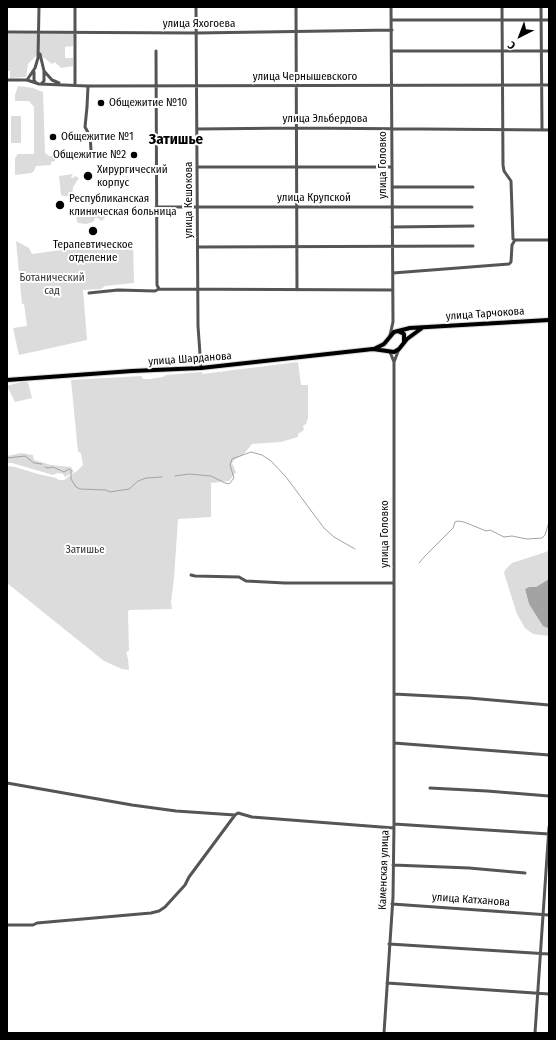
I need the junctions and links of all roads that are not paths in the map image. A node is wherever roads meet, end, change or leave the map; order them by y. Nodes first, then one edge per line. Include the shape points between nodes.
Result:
1 (39, 7) edge
2 (75, 7) edge
3 (196, 7) edge
4 (296, 7) edge
5 (391, 7) edge
6 (502, 7) edge
7 (541, 7) edge
8 (391, 20) junction
9 (502, 20) junction
10 (541, 20) junction
11 (549, 20) edge
12 (392, 30) junction
13 (7, 32) edge
14 (296, 32) junction
15 (39, 33) junction
16 (75, 33) junction
17 (197, 33) junction
18 (39, 51) junction
19 (156, 51) dead end
20 (392, 51) junction
21 (502, 51) junction
22 (541, 51) junction
23 (549, 51) edge
24 (35, 69) junction
25 (44, 70) junction
26 (7, 80) edge
27 (26, 80) junction
28 (36, 83) junction
29 (41, 84) junction
30 (61, 84) junction
31 (75, 85) junction
32 (542, 85) junction
33 (549, 85) edge
34 (88, 86) junction
35 (156, 86) junction
36 (197, 86) junction
37 (296, 86) junction
38 (392, 86) junction
39 (502, 86) junction
40 (296, 128) junction
41 (392, 128) junction
42 (197, 129) junction
43 (502, 129) junction
44 (542, 130) junction
45 (549, 130) edge
46 (91, 150) dead end
47 (198, 167) junction
48 (297, 167) junction
49 (392, 167) junction
50 (392, 187) junction
51 (473, 187) dead end
52 (156, 206) junction
53 (198, 207) junction
54 (297, 207) junction
55 (392, 207) junction
56 (472, 207) dead end
57 (473, 226) dead end
58 (392, 227) junction
59 (515, 240) junction
60 (549, 240) edge
61 (474, 246) dead end
62 (198, 247) junction
63 (297, 247) junction
64 (393, 247) junction
65 (393, 273) junction
66 (159, 289) junction
67 (199, 290) junction
68 (297, 290) junction
69 (393, 290) junction
70 (89, 293) dead end
71 (549, 320) edge
72 (393, 322) junction
73 (422, 328) junction
74 (398, 331) junction
75 (390, 335) junction
76 (387, 341) junction
77 (404, 342) junction
78 (373, 349) junction
79 (399, 349) junction
80 (389, 351) junction
81 (394, 362) junction
82 (201, 368) junction
83 (7, 380) edge
84 (191, 575) dead end
85 (394, 583) junction
86 (394, 694) junction
87 (549, 705) edge
88 (394, 707) joint
89 (394, 743) junction
90 (549, 754) edge
91 (7, 783) edge
92 (430, 788) dead end
93 (549, 796) edge
94 (235, 815) junction
95 (394, 826) junction
96 (549, 827) edge
97 (549, 834) edge
98 (393, 864) junction
99 (525, 873) dead end
100 (392, 904) junction
101 (544, 914) junction
102 (549, 915) edge
103 (7, 925) edge
104 (389, 944) junction
105 (540, 954) junction
106 (549, 954) edge
107 (387, 983) junction
108 (538, 993) junction
109 (549, 994) edge
110 (384, 1033) edge
111 (535, 1033) edge

1 - 15 street
2 - 16 street
3 - 17 street, улица Кешокова
4 - 14 street
5 - 8 street, улица Головко
6 - 9 street
7 - 10 street
8 - 9 street
8 - 12 street, улица Головко
9 - 10 street
9 - 21 street
10 - 11 street
10 - 22 street
12 - 14 street, улица Яхогоева
12 - 20 street, улица Головко
13 - 15 street, улица Яхогоева
14 - 17 street, улица Яхогоева
14 - 37 street
15 - 16 street, улица Яхогоева
15 - 18 street
16 - 17 street, улица Яхогоева
16 - 31 street
17 - 36 street, улица Кешокова
18 - 24 street
18 - 25 street
19 - 35 street
20 - 21 street
20 - 38 street, улица Головко
21 - 22 street
21 - 39 street
22 - 23 street
22 - 32 street
24 - 25 street via 40,66
24 - 27 street
24 - 28 street
25 - 29 street via 44,81
25 - 30 street via 52,80
26 - 27 street
27 - 28 street, улица Чернышевского
28 - 29 street, улица Чернышевского
29 - 30 street, улица Чернышевского
30 - 31 street, улица Чернышевского
31 - 34 street, улица Чернышевского
32 - 33 street, улица Чернышевского
32 - 39 street, улица Чернышевского
32 - 44 street
34 - 35 street, улица Чернышевского
34 - 46 street via 85,127 90,136
35 - 36 street, улица Чернышевского
35 - 52 street
36 - 37 street, улица Чернышевского
36 - 42 street, улица Кешокова
37 - 38 street, улица Чернышевского
37 - 40 street
38 - 39 street, улица Чернышевского
38 - 41 street, улица Головко
39 - 43 street
40 - 41 street, улица Эльбердова
40 - 42 street, улица Эльбердова
40 - 48 street
41 - 43 street, улица Эльбердова
41 - 49 street, улица Головко
42 - 47 street, улица Кешокова
43 - 44 street, улица Эльбердова
43 - 59 street via 503,165 511,184
44 - 45 street, улица Эльбердова
47 - 48 street
47 - 53 street, улица Кешокова
48 - 49 street
48 - 54 street
49 - 50 street, улица Головко
50 - 51 street
50 - 55 street, улица Головко
52 - 53 street, улица Крупской
52 - 66 street via 156,285
53 - 54 street, улица Крупской
53 - 62 street, улица Кешокова
54 - 55 street, улица Крупской
54 - 63 street
55 - 56 street, улица Крупской
55 - 58 street, улица Головко
57 - 58 street
58 - 64 street, улица Головко
59 - 60 street
59 - 65 street via 512,245 512,262 509,264
61 - 64 street
62 - 63 street
62 - 67 street, улица Кешокова
63 - 64 street
63 - 68 street
64 - 65 street, улица Головко
65 - 69 street, улица Головко
66 - 67 street
66 - 70 street
67 - 68 street
67 - 82 street, улица Кешокова
68 - 69 street
69 - 72 street, улица Головко
71 - 73 main road, улица Тарчокова
72 - 74 street
72 - 75 street
73 - 74 main road, улица Тарчокова
73 - 77 main road
74 - 75 main road
74 - 77 main road via 404,334
75 - 76 main road
76 - 78 main road
76 - 80 main road
77 - 79 main road
78 - 80 main road
78 - 82 main road, улица Шарданова
79 - 80 main road
79 - 81 street
80 - 81 street
81 - 85 street, улица Головко
82 - 83 main road, улица Шарданова
84 - 85 street via 285,583
85 - 86 street, улица Головко
86 - 87 street
86 - 88 street, улица Головко
88 - 89 street, Каменская улица
89 - 90 street
89 - 95 street, Каменская улица
91 - 94 street via 132,805
92 - 93 street
94 - 95 street via 239,813 252,817
94 - 103 street via 185,885 159,911 33,925
95 - 97 street
95 - 98 street, Каменская улица
96 - 97 street
97 - 101 street
98 - 99 street
98 - 100 street, Каменская улица
100 - 101 street, улица Катханова
100 - 104 street, Каменская улица
101 - 102 street, улица Катханова
101 - 105 street
104 - 105 street
104 - 107 street, Каменская улица
105 - 106 street
105 - 108 street
107 - 108 street
107 - 110 street, Каменская улица
108 - 109 street
108 - 111 street

